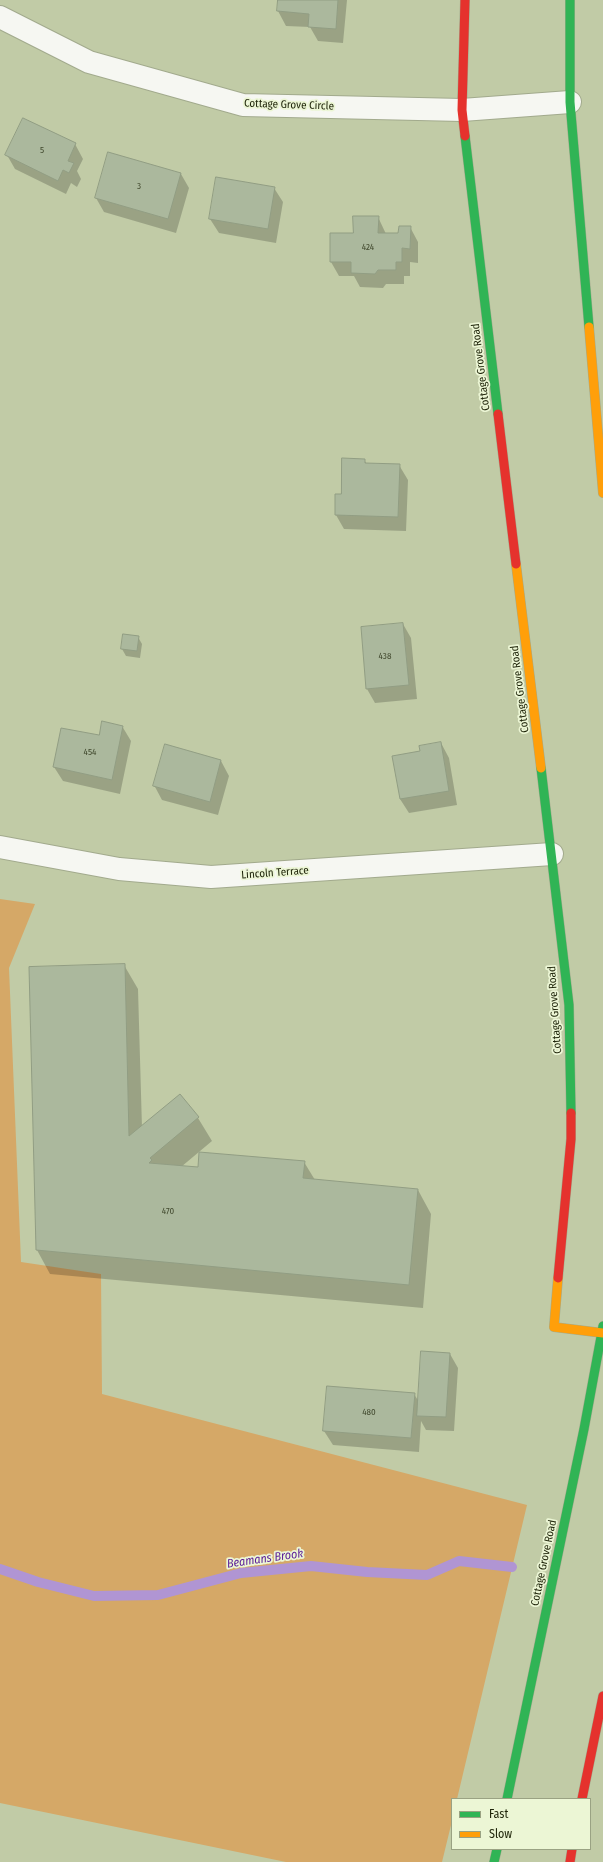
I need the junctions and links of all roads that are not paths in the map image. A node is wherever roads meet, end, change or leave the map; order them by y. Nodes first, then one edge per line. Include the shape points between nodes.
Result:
1 (465, 0) edge
2 (570, 0) edge
3 (0, 17) edge
4 (570, 102) junction
5 (462, 110) junction
6 (603, 493) edge
7 (0, 847) edge
8 (552, 854) junction
9 (603, 1330) edge
10 (603, 1696) edge
11 (507, 1798) edge
12 (582, 1798) edge
13 (497, 1850) edge
14 (572, 1850) edge
15 (494, 1862) edge
16 (570, 1862) edge

1 - 5 street, Cottage Grove Road
2 - 4 street
3 - 5 street, Cottage Grove Circle via 89,62 243,105
4 - 5 street, Cottage Grove Circle
4 - 6 street
5 - 8 street, Cottage Grove Road
7 - 8 street, Lincoln Terrace via 119,869 211,877
8 - 9 street, Cottage Grove Road via 569,1005 571,1139 554,1327
9 - 11 street, Cottage Grove Road
10 - 12 street
13 - 15 street
14 - 16 street

